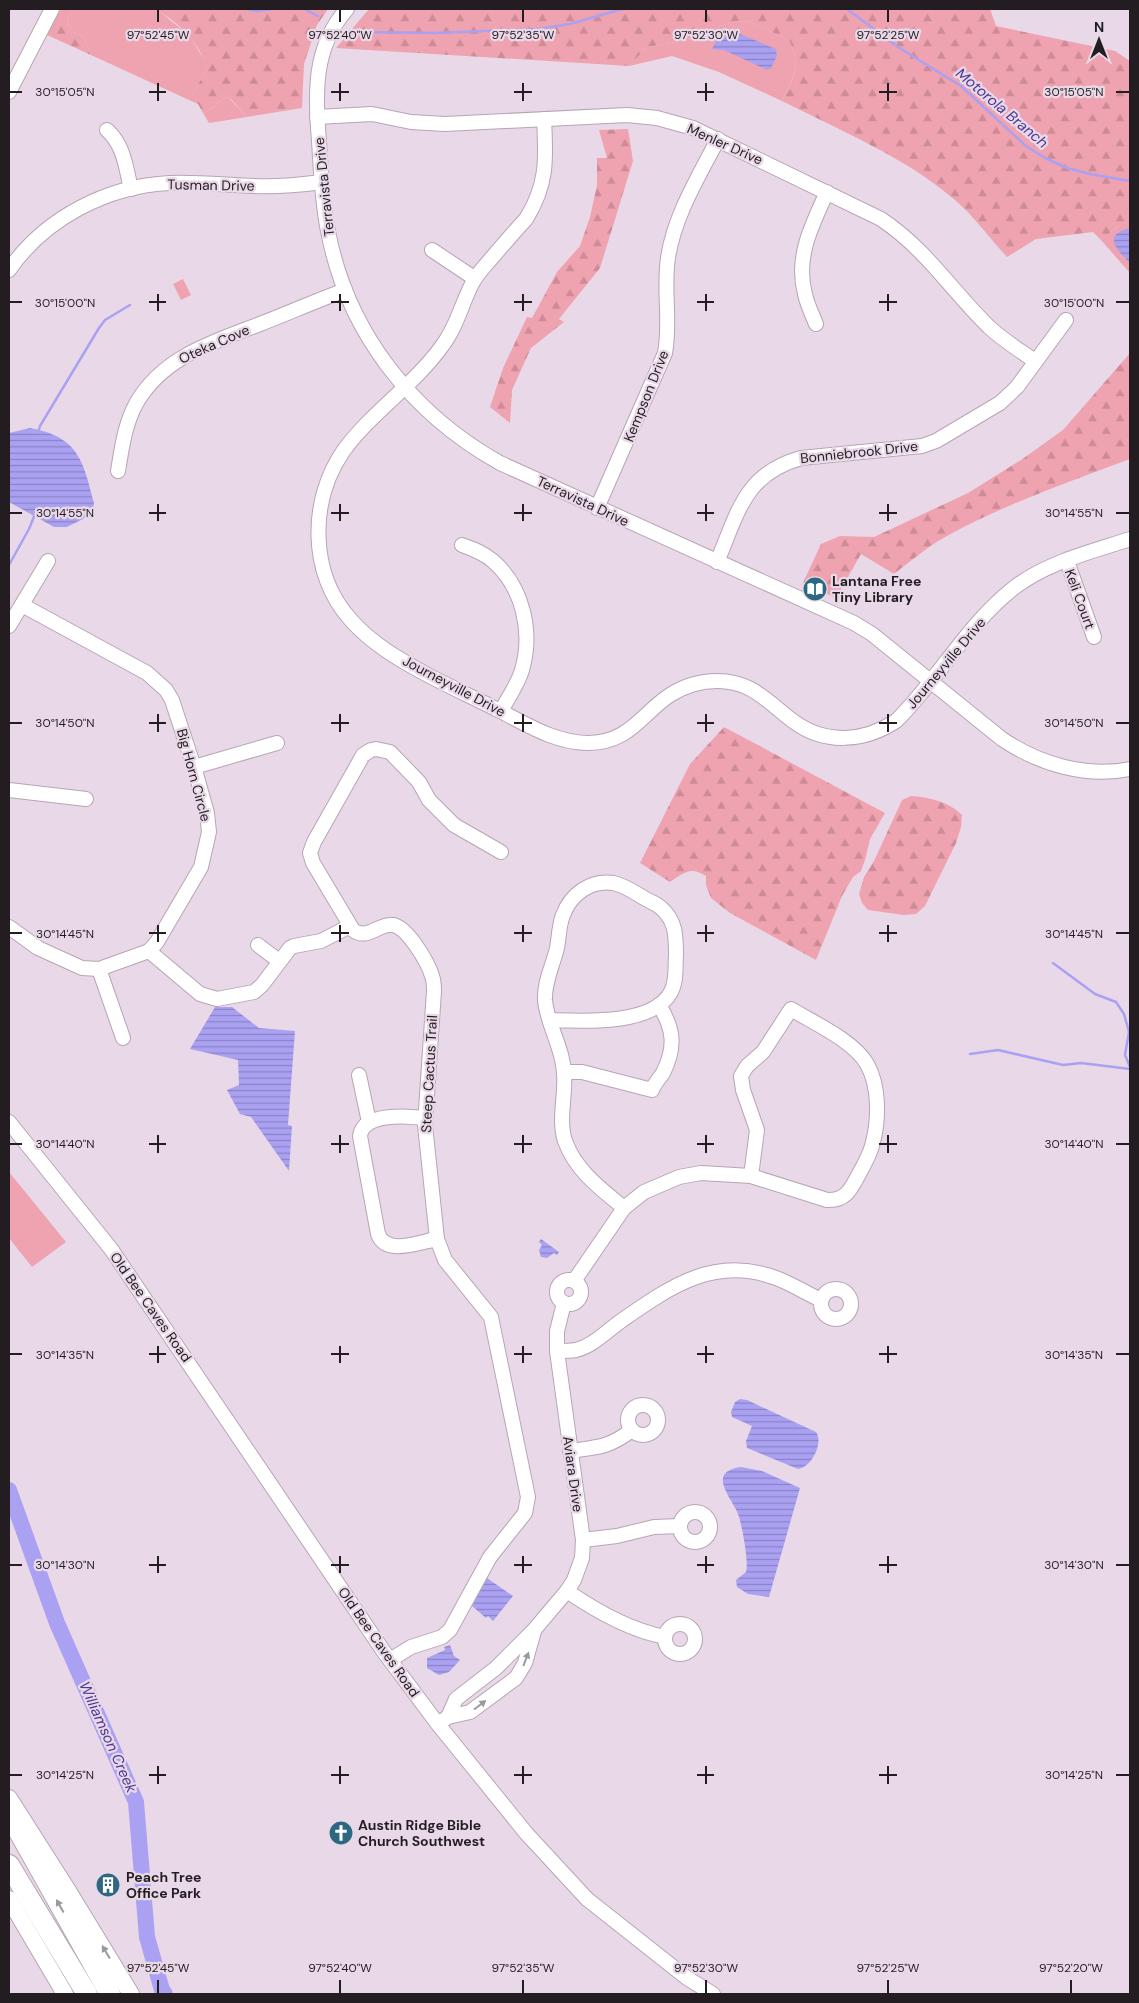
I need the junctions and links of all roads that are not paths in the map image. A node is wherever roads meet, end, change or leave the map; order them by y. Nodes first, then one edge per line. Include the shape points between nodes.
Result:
1 (52, 9) edge
2 (347, 9) edge
3 (9, 92) edge
4 (317, 117) junction
5 (544, 118) junction
6 (107, 130) dead end
7 (718, 139) junction
8 (322, 182) junction
9 (131, 189) junction
10 (827, 192) junction
11 (432, 250) dead end
12 (9, 270) edge
13 (474, 278) junction
14 (345, 290) junction
15 (1066, 320) dead end
16 (816, 324) dead end
17 (1035, 361) junction
18 (403, 388) junction
19 (118, 471) dead end
20 (597, 508) junction
21 (1130, 540) edge
22 (462, 545) dead end
23 (48, 561) dead end
24 (1067, 561) junction
25 (717, 562) junction
26 (22, 605) junction
27 (9, 626) edge
28 (1094, 637) dead end
29 (931, 681) junction
30 (501, 711) junction
31 (276, 743) dead end
32 (194, 767) junction
33 (1130, 768) edge
34 (9, 790) edge
35 (86, 799) dead end
36 (501, 852) dead end
37 (350, 926) junction
38 (9, 927) edge
39 (258, 945) dead end
40 (149, 951) junction
41 (279, 961) junction
42 (99, 969) junction
43 (659, 1005) junction
44 (550, 1020) junction
45 (124, 1038) dead end
46 (564, 1072) junction
47 (359, 1075) dead end
48 (425, 1118) junction
49 (9, 1122) edge
50 (369, 1122) junction
51 (751, 1176) junction
52 (624, 1208) junction
53 (437, 1239) junction
54 (821, 1300) dead end
55 (557, 1351) junction
56 (632, 1430) dead end
57 (570, 1452) junction
58 (680, 1526) dead end
59 (583, 1540) junction
60 (567, 1591) junction
61 (534, 1630) junction
62 (664, 1637) dead end
63 (396, 1657) junction
64 (485, 1678) junction
65 (498, 1692) junction
66 (443, 1720) junction
67 (9, 1798) edge
68 (9, 1814) edge
69 (9, 1865) edge
70 (9, 1898) edge
71 (14, 1919) edge
72 (64, 1994) edge
73 (87, 1994) edge
74 (110, 1994) edge
75 (131, 1994) edge
76 (713, 1994) edge

1 - 3 street
2 - 4 street, Terravista Drive via 324,47 317,78
4 - 5 street, Menler Drive via 372,114 426,124
4 - 8 street, Terravista Drive
5 - 7 street, Menler Drive via 641,116 678,123
5 - 13 street, Journeyville Drive via 545,172 537,199 526,218
6 - 9 street via 121,149
7 - 10 street, Menler Drive
7 - 20 street, Kempson Drive via 670,243 666,273 669,327 665,353
8 - 9 street, Tusman Drive via 256,186 171,183
8 - 14 street, Terravista Drive via 328,232
9 - 12 street, Tusman Drive via 107,195 70,213 36,239
10 - 16 street via 807,234 802,259 804,293
10 - 17 street, Menler Drive via 896,229 928,258 991,329
11 - 13 street
13 - 18 street, Journeyville Drive via 447,340
14 - 18 street, Terravista Drive via 362,328
14 - 19 street, Oteka Cove via 202,346 164,370 147,388 132,412
15 - 17 street, Bonniebrook Drive
17 - 25 street, Bonniebrook Drive via 1004,399 936,441 922,446 801,458 769,470 742,502
18 - 20 street, Terravista Drive via 443,426 486,455
18 - 30 street, Journeyville Drive via 353,439 328,480 318,536 328,581 344,612 371,640 416,668
20 - 25 street, Terravista Drive
21 - 24 street, Journeyville Drive
22 - 30 street via 481,553 500,568 515,590 524,615 526,654 519,677
23 - 26 street
24 - 28 street, Keli Court
24 - 29 street, Journeyville Drive via 1033,575 1000,599
25 - 29 street, Terravista Drive via 854,623
26 - 27 street
26 - 32 street, Big Horn Circle via 101,646 158,681 172,700
29 - 30 street, Journeyville Drive via 896,721 875,732 851,738 813,732 790,719 753,689 718,681 700,682 672,693 635,726 598,742 569,741 545,734
29 - 33 street, Terravista Drive via 1020,751 1066,768 1106,771
31 - 32 street
32 - 40 street, Big Horn Circle via 207,813 208,841 201,867
34 - 35 street
36 - 37 street via 454,825 390,752 371,750 364,755 310,853
37 - 41 street via 321,941 294,946
37 - 48 street, Steep Cactus Trail via 355,932 364,934 386,926 399,927 406,932 432,976 434,991
38 - 42 street via 38,948 63,960 82,968
39 - 41 street
40 - 41 street via 190,987 214,999 254,992
40 - 42 street
42 - 45 street
43 - 44 street via 614,1020
43 - 44 street via 669,996 675,981 676,938 672,921 660,907 625,887 614,883 595,884 580,890 563,915 546,985 546,1009
43 - 46 street via 671,1030 671,1049 652,1090 582,1072
44 - 46 street
46 - 52 street via 563,1126 566,1141 582,1172
47 - 50 street
48 - 50 street via 402,1116
48 - 53 street, Steep Cactus Trail
49 - 63 street, Old Bee Caves Road via 111,1249
50 - 53 street via 360,1136 380,1239 387,1245 396,1246
51 - 51 street, Aviara Drive via 827,1200 840,1199 849,1193 872,1148 876,1097 874,1079 867,1064 858,1051 791,1009 763,1052 741,1076 742,1090 757,1130
51 - 52 street, Aviara Drive via 701,1173 679,1177 644,1192
52 - 55 street, Aviara Drive via 574,1281 581,1294 574,1303 564,1303 557,1331
53 - 63 street, Steep Cactus Trail via 445,1260 491,1317 528,1497 525,1513 486,1564 455,1623 428,1649
54 - 55 street via 764,1274 714,1272 690,1278 665,1290 582,1348
55 - 57 street, Aviara Drive
56 - 57 street via 606,1446
57 - 59 street, Aviara Drive
58 - 59 street via 654,1527
59 - 60 street, Aviara Drive via 578,1571
60 - 61 street, Aviara Drive
60 - 62 street via 594,1609
61 - 64 street, Aviara Drive
65 -> 61 street, Aviara Drive via 516,1678 525,1663
63 - 66 street, Old Bee Caves Road
64 - 65 street
64 - 66 street, Aviara Drive via 456,1699
66 -> 65 street, Aviara Drive via 470,1712
66 - 76 street, Old Bee Caves Road via 526,1833 588,1899 687,1978
75 -> 67 main road
74 -> 68 highway
69 - 73 highway
70 - 71 main road
71 - 72 main road

